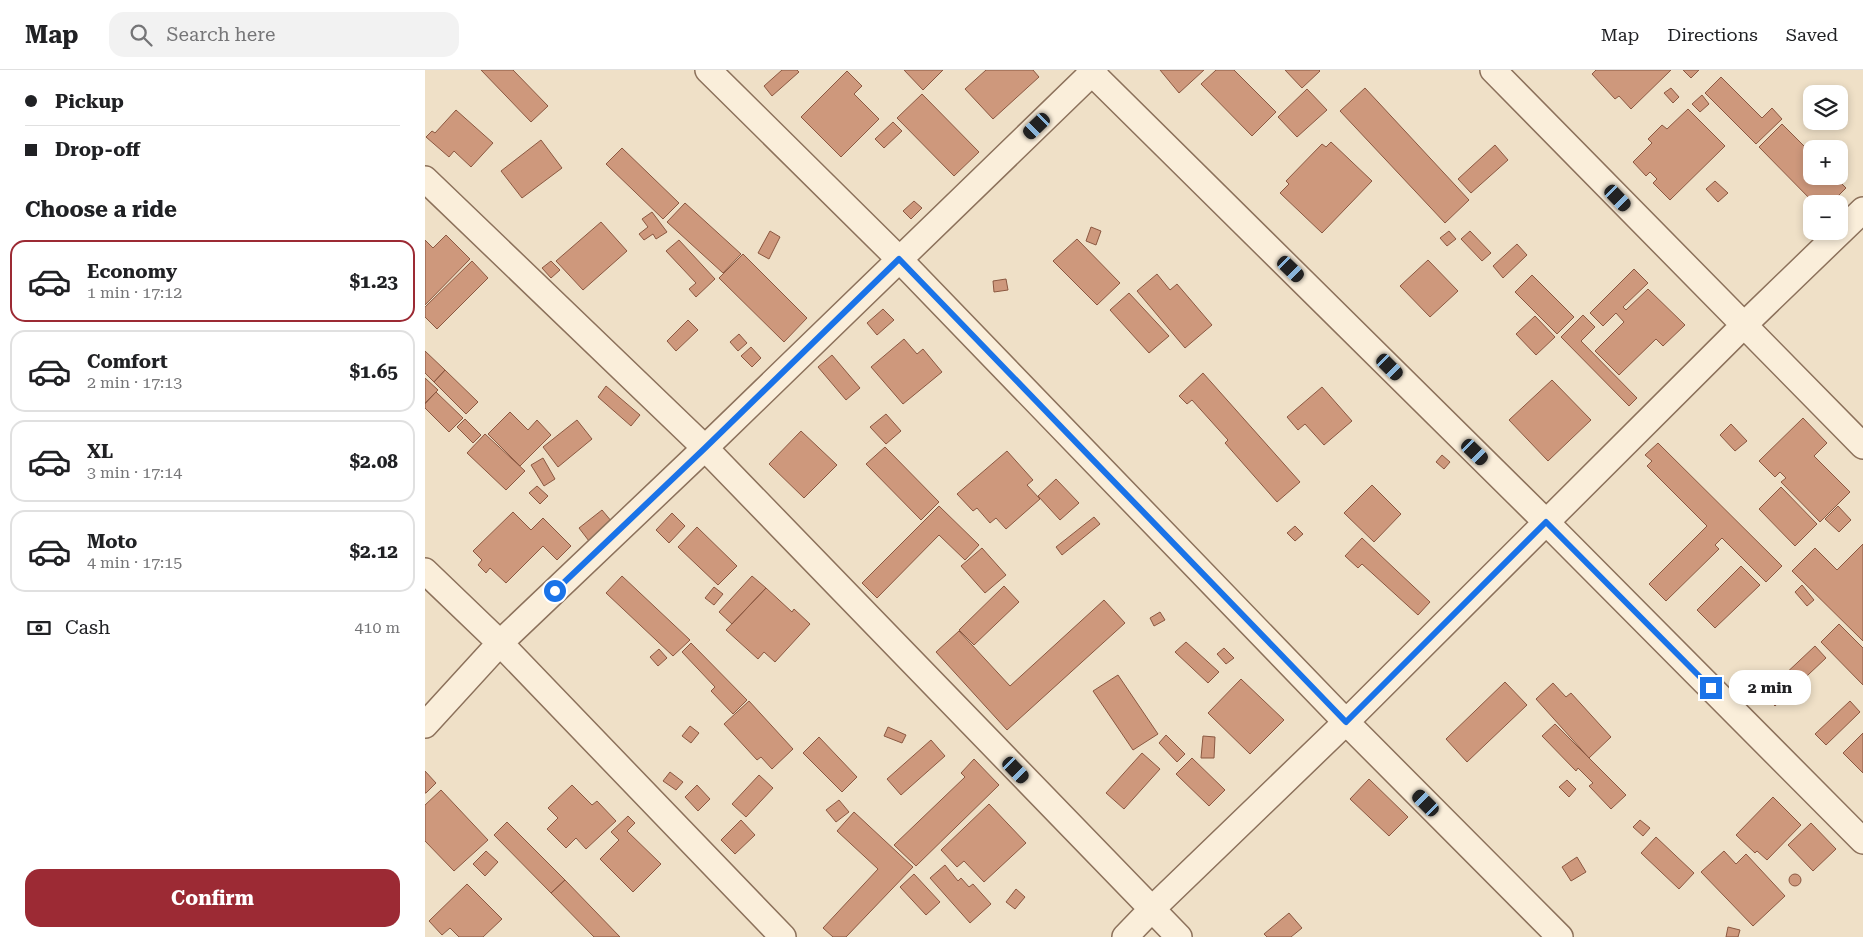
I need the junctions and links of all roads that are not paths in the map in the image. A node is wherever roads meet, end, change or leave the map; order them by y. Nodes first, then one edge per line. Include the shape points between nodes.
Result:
1 (708, 70) edge
2 (1493, 70) edge
3 (1092, 71) edge
4 (425, 179) edge
5 (1863, 210) edge
6 (899, 259) junction
7 (1744, 326) junction
8 (1863, 446) edge
9 (705, 448) junction
10 (1546, 522) junction
11 (425, 571) edge
12 (500, 643) junction
13 (1346, 722) junction
14 (425, 725) edge
15 (1863, 841) edge
16 (1151, 910) junction
17 (783, 937) edge
18 (1125, 937) edge
19 (1179, 937) edge
20 (1560, 937) edge

1 - 6 street
2 - 7 street
3 - 6 street
3 - 10 street
4 - 9 street
5 - 7 street
6 - 9 street
6 - 13 street
7 - 8 street
7 - 10 street
9 - 12 street
9 - 16 street
10 - 13 street
10 - 15 street
11 - 12 street
12 - 14 street
12 - 17 street
13 - 16 street
13 - 20 street
16 - 18 street
16 - 19 street

